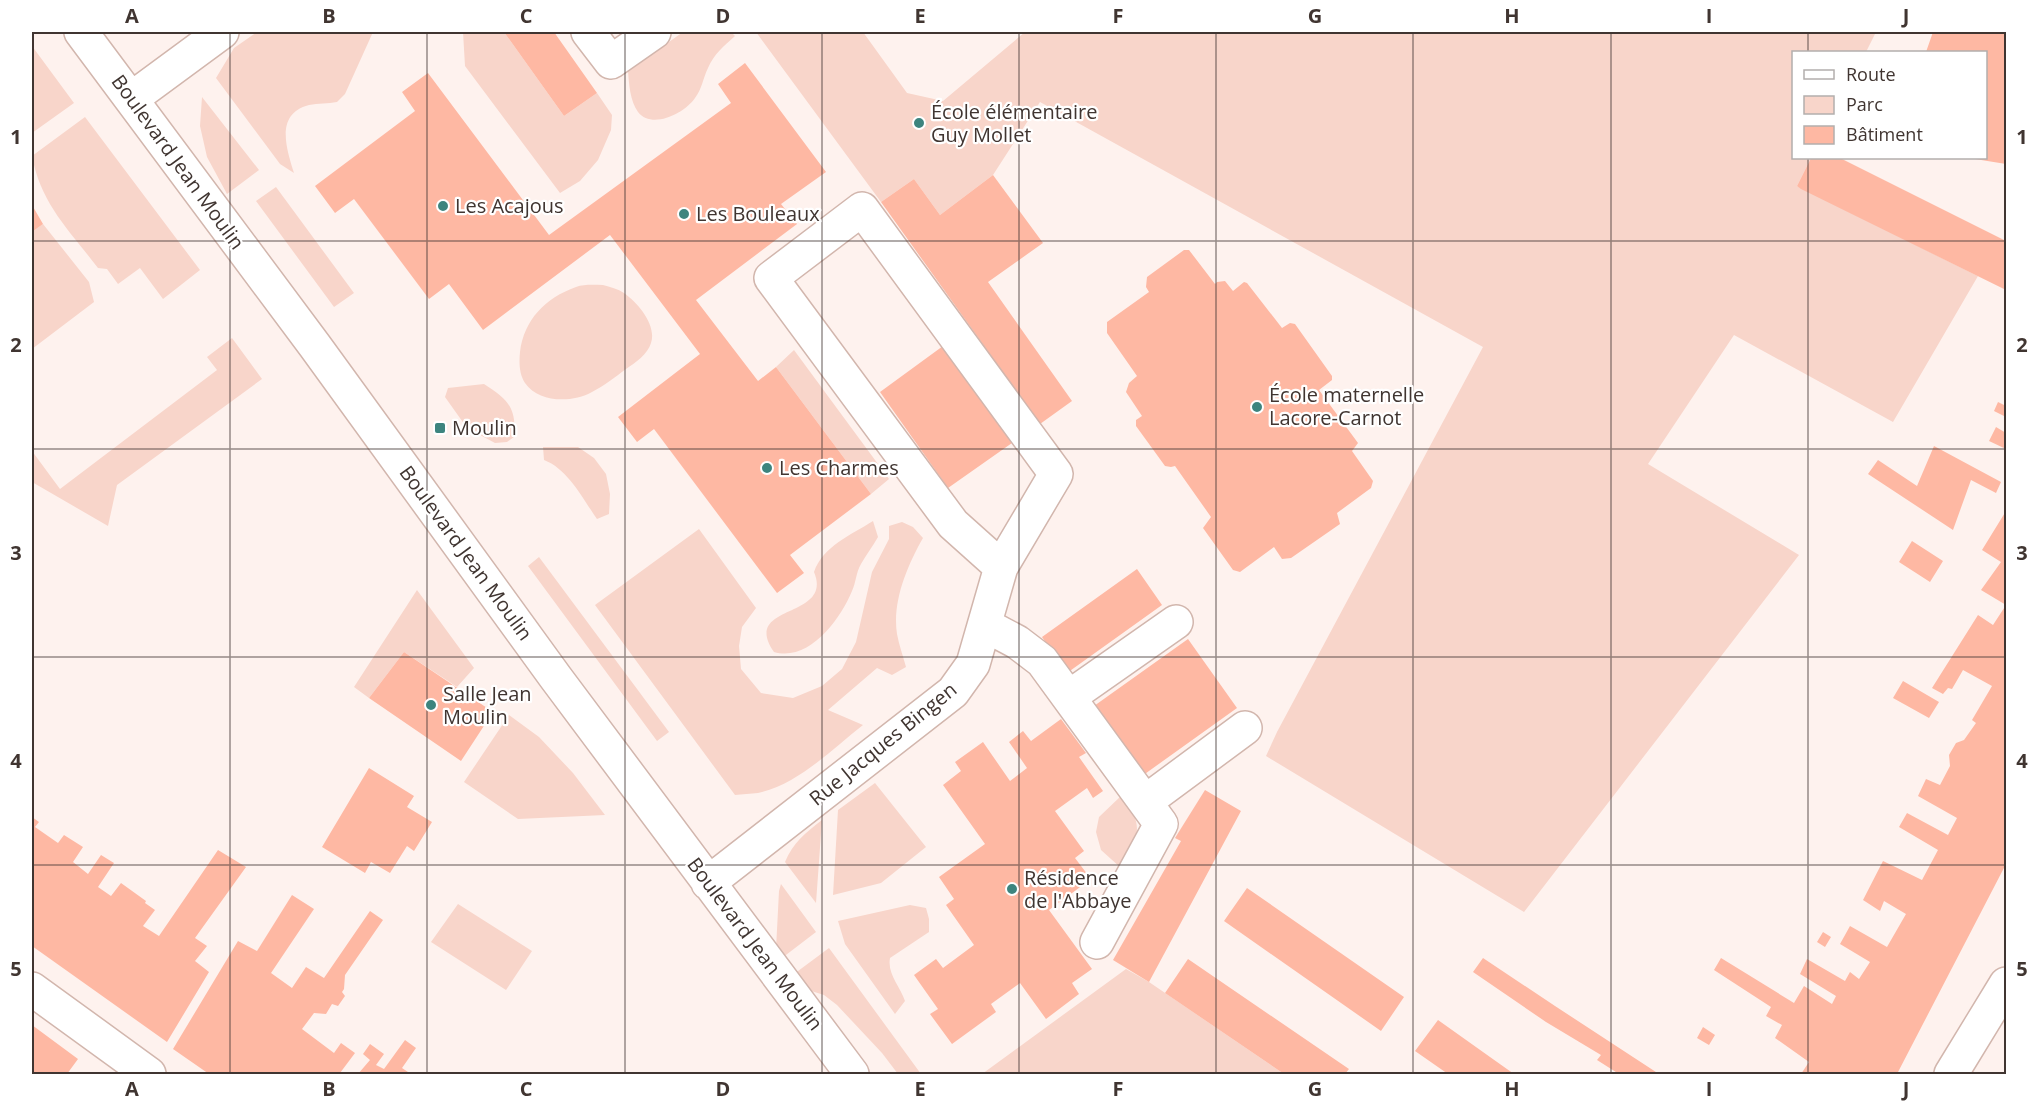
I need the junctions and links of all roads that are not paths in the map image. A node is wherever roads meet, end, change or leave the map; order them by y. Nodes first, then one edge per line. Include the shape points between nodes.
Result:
1 (81, 32) edge
2 (222, 32) edge
3 (588, 32) edge
4 (654, 32) edge
5 (131, 99) junction
6 (1001, 567) junction
7 (1176, 622) dead end
8 (985, 625) junction
9 (1069, 697) junction
10 (1245, 728) dead end
11 (1144, 802) junction
12 (708, 883) junction
13 (1097, 942) dead end
14 (2007, 984) edge
15 (32, 989) edge
16 (149, 1074) edge
17 (852, 1074) edge
18 (1951, 1074) edge

1 - 5 street, Boulevard Jean Moulin
2 - 5 street
3 - 4 street via 611,62
5 - 12 street, Boulevard Jean Moulin
6 - 6 street, Rue Jacques Bingen via 1056,474 862,209 771,278 952,524
6 - 8 street, Rue Jacques Bingen
7 - 9 street
8 - 9 street via 1042,661
8 - 12 street, Rue Jacques Bingen via 973,664 953,692
9 - 11 street
10 - 11 street
11 - 13 street via 1161,824
12 - 17 street, Boulevard Jean Moulin
14 - 18 street
15 - 16 street

